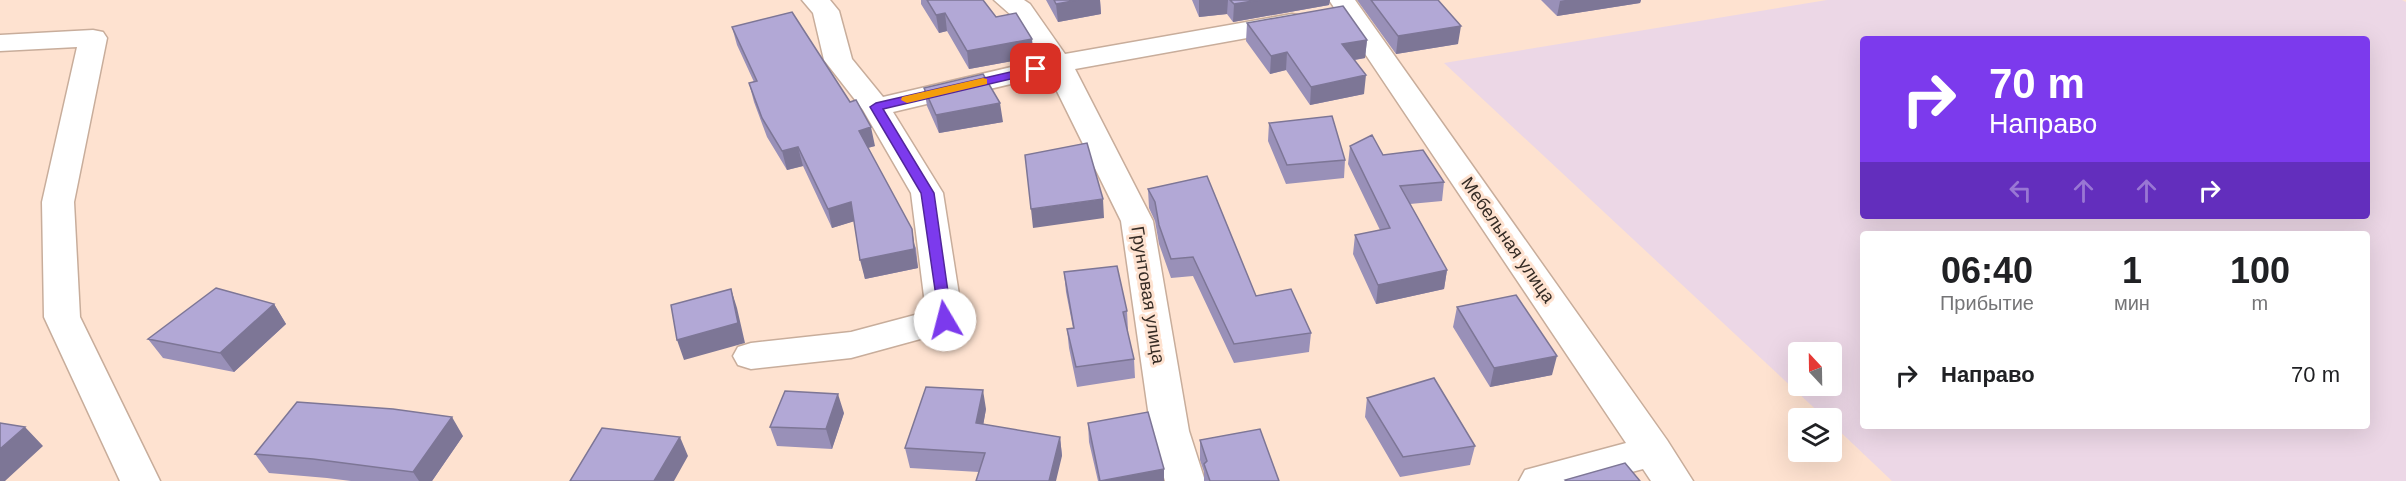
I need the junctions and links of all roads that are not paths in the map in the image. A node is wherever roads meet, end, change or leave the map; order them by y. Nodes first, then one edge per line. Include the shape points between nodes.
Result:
1 (815, 0) edge
2 (1007, 0) edge
3 (1333, 11) edge
4 (0, 43) edge
5 (1058, 64) junction
6 (876, 107) junction
7 (751, 356) dead end
8 (1663, 466) edge
9 (140, 481) edge
10 (1185, 481) edge
11 (1539, 481) edge

1 - 6 street via 826,11 838,60
2 - 5 street, Грунтовая улица via 1021,10
3 - 5 street
3 - 8 street, Мебельная улица
4 - 9 street via 93,38 58,202 62,317
5 - 6 street
5 - 10 street, Грунтовая улица via 1137,221 1170,431
6 - 7 street via 927,193 945,320 851,345
8 - 11 street

